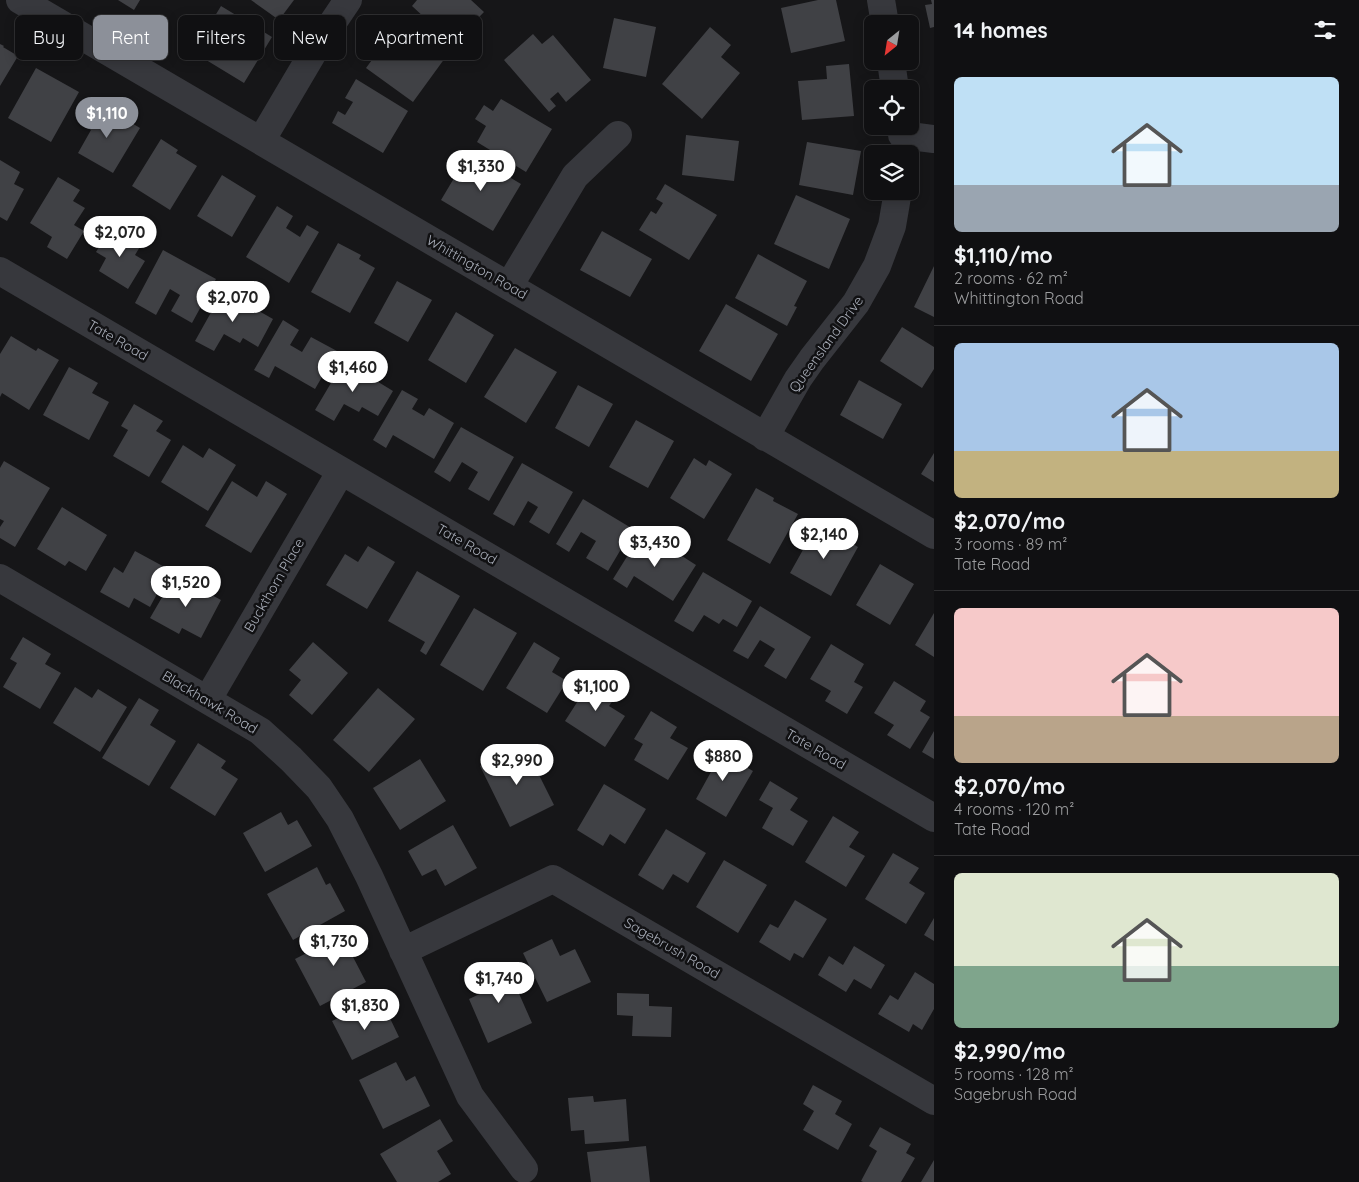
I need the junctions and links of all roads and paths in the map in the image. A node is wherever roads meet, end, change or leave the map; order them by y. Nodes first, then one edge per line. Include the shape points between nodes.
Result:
1 (20, 0) edge
2 (348, 0) edge
3 (881, 0) edge
4 (884, 15) edge
5 (618, 135) dead end
6 (902, 138) edge
7 (934, 139) edge
8 (261, 141) junction
9 (896, 200) edge
10 (0, 271) edge
11 (509, 286) junction
12 (765, 437) junction
13 (341, 471) junction
14 (934, 535) edge
15 (0, 578) edge
16 (208, 699) junction
17 (934, 818) edge
18 (403, 951) junction
19 (934, 1101) edge
20 (524, 1169) dead end

1 - 8 street, Whittington Road
2 - 8 street
3 - 4 street
5 - 11 street via 575,176
6 - 7 street
8 - 11 street, Whittington Road
9 - 12 street, Queensland Drive via 892,226 877,266 856,303 798,379
10 - 13 street, Tate Road
11 - 12 street, Whittington Road
12 - 14 street, Whittington Road
13 - 16 street, Buckthorn Place
13 - 17 street, Tate Road
15 - 16 street, Blackhawk Road
16 - 18 street, Blackhawk Road via 260,731 318,788 340,819
18 - 19 street, Sagebrush Road via 553,879
18 - 20 street, Blackhawk Road via 470,1096

